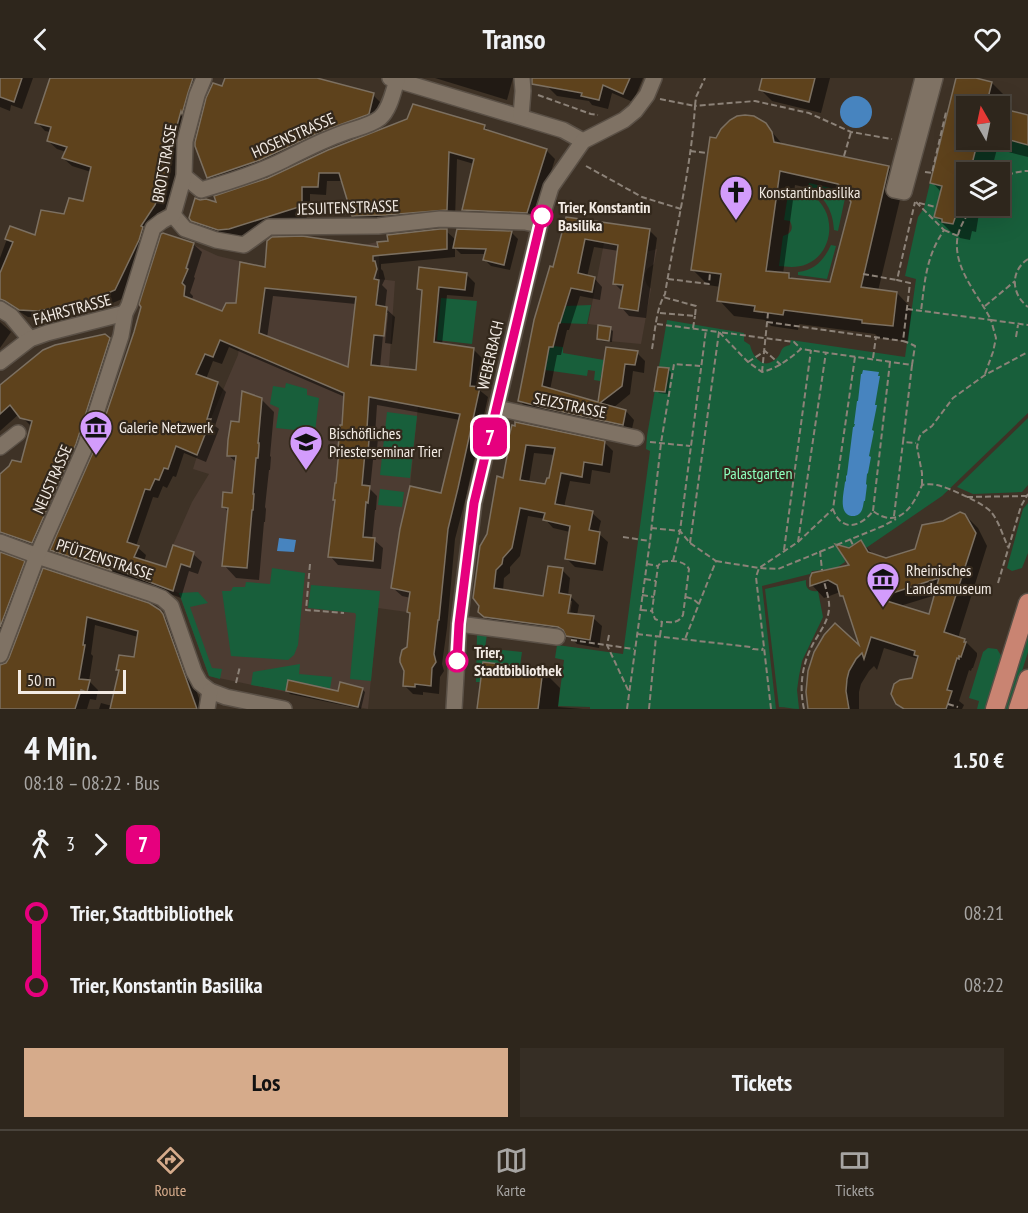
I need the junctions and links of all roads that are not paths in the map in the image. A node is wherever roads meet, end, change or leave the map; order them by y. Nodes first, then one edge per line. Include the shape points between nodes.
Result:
1 (204, 78) edge
2 (654, 78) edge
3 (923, 78) edge
4 (935, 78) edge
5 (399, 81) edge
6 (523, 85) edge
7 (521, 116) junction
8 (583, 141) junction
9 (184, 176) junction
10 (173, 215) junction
11 (539, 225) junction
12 (0, 309) edge
13 (125, 313) junction
14 (30, 339) junction
15 (0, 362) edge
16 (496, 408) junction
17 (18, 433) dead end
18 (641, 440) road end
19 (0, 447) edge
20 (0, 542) edge
21 (37, 556) junction
22 (1028, 603) edge
23 (459, 624) junction
24 (557, 637) road end
25 (0, 655) edge
26 (1028, 679) edge
27 (210, 691) junction
28 (207, 709) edge
29 (284, 709) edge
30 (454, 709) edge
31 (994, 709) edge
32 (1018, 709) edge

1 - 9 street, BROTSTRASSE via 185,141
2 - 8 street via 635,111
3 - 4 street via 894,190 910,197
5 - 7 street
5 - 9 street, HOSENSTRASSE via 383,115 375,122 226,183 201,190
6 - 7 street
7 - 8 street
8 - 11 street, WEBERBACH via 551,187
9 - 10 street, BROTSTRASSE
10 - 11 street, JESUITENSTRASSE via 185,229 244,245 268,227 378,226 440,219
10 - 13 street, BROTSTRASSE via 153,228
11 - 16 street, WEBERBACH
12 - 14 street
13 - 14 street, FAHRSTRASSE
13 - 21 street, NEUSTRASSE via 122,336 86,447
14 - 15 street, FAHRSTRASSE
16 - 18 street, SEIZSTRASSE
16 - 23 street, WEBERBACH via 474,503
17 - 19 street
20 - 21 street, PFÜTZENSTRASSE
21 - 25 street, NEUSTRASSE
21 - 27 street, PFÜTZENSTRASSE via 162,598 171,606 194,672
22 - 31 main road
23 - 24 street
23 - 30 street, WEBERBACH
26 - 32 main road
27 - 28 street
27 - 29 street

